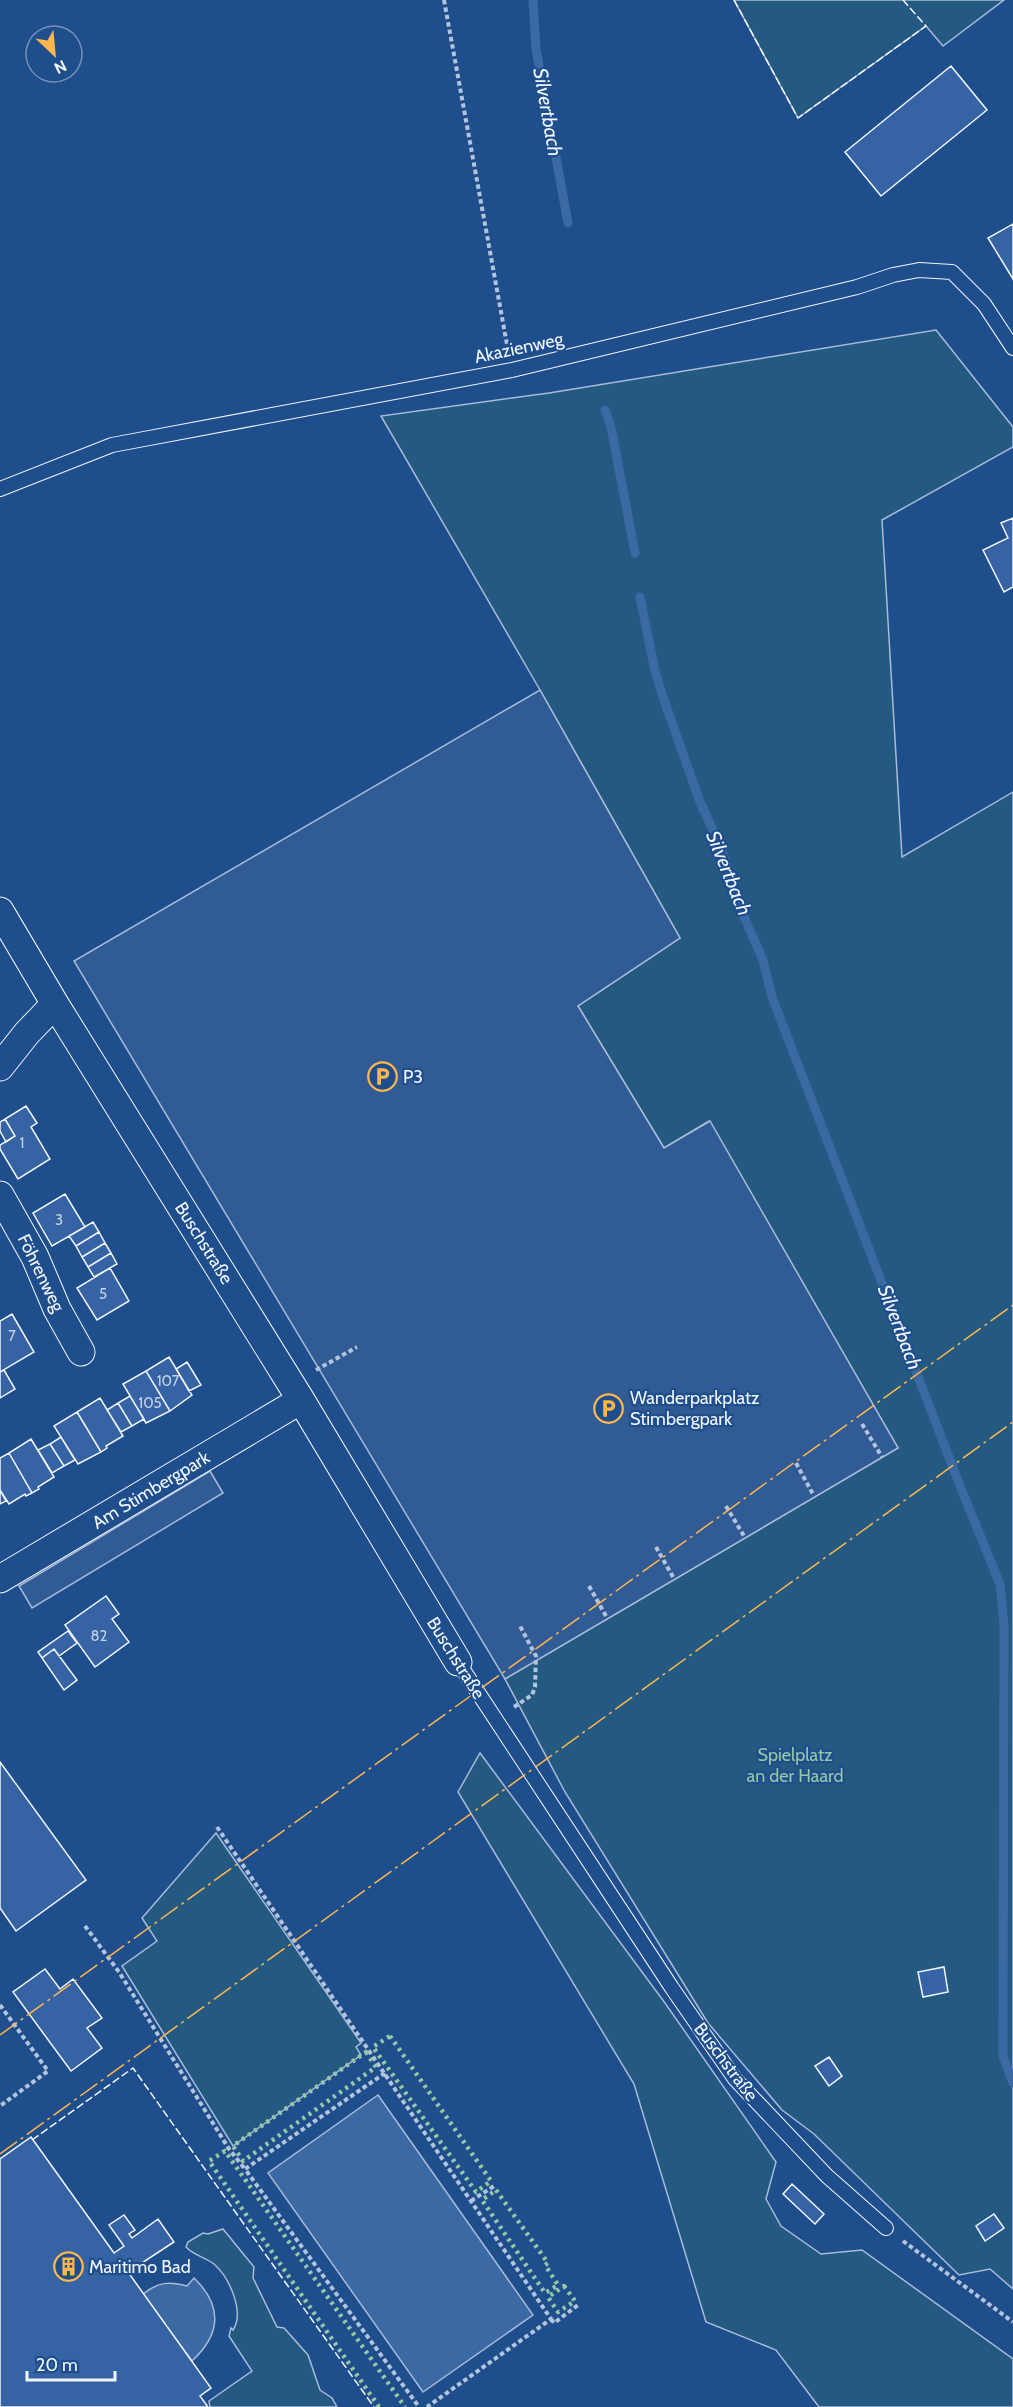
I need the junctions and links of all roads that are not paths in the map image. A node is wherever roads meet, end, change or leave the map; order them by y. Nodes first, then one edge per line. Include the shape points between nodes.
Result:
1 (1013, 348) edge
2 (0, 489) edge
3 (0, 911) edge
4 (54, 1004) junction
5 (0, 1067) edge
6 (0, 1195) edge
7 (81, 1352) dead end
8 (296, 1392) junction
9 (0, 1579) edge
10 (458, 1662) joint
11 (886, 2228) road end

1 - 2 lane, Akazienweg via 984,304 952,272 919,270 512,370 112,445
3 - 4 street, Buschstraße
4 - 5 street
4 - 8 street, Buschstraße
6 - 7 street, Föhrenweg
8 - 9 street, Am Stimbergpark
8 - 10 street, Buschstraße
10 - 11 lane, Buschstraße via 735,2079 827,2176

